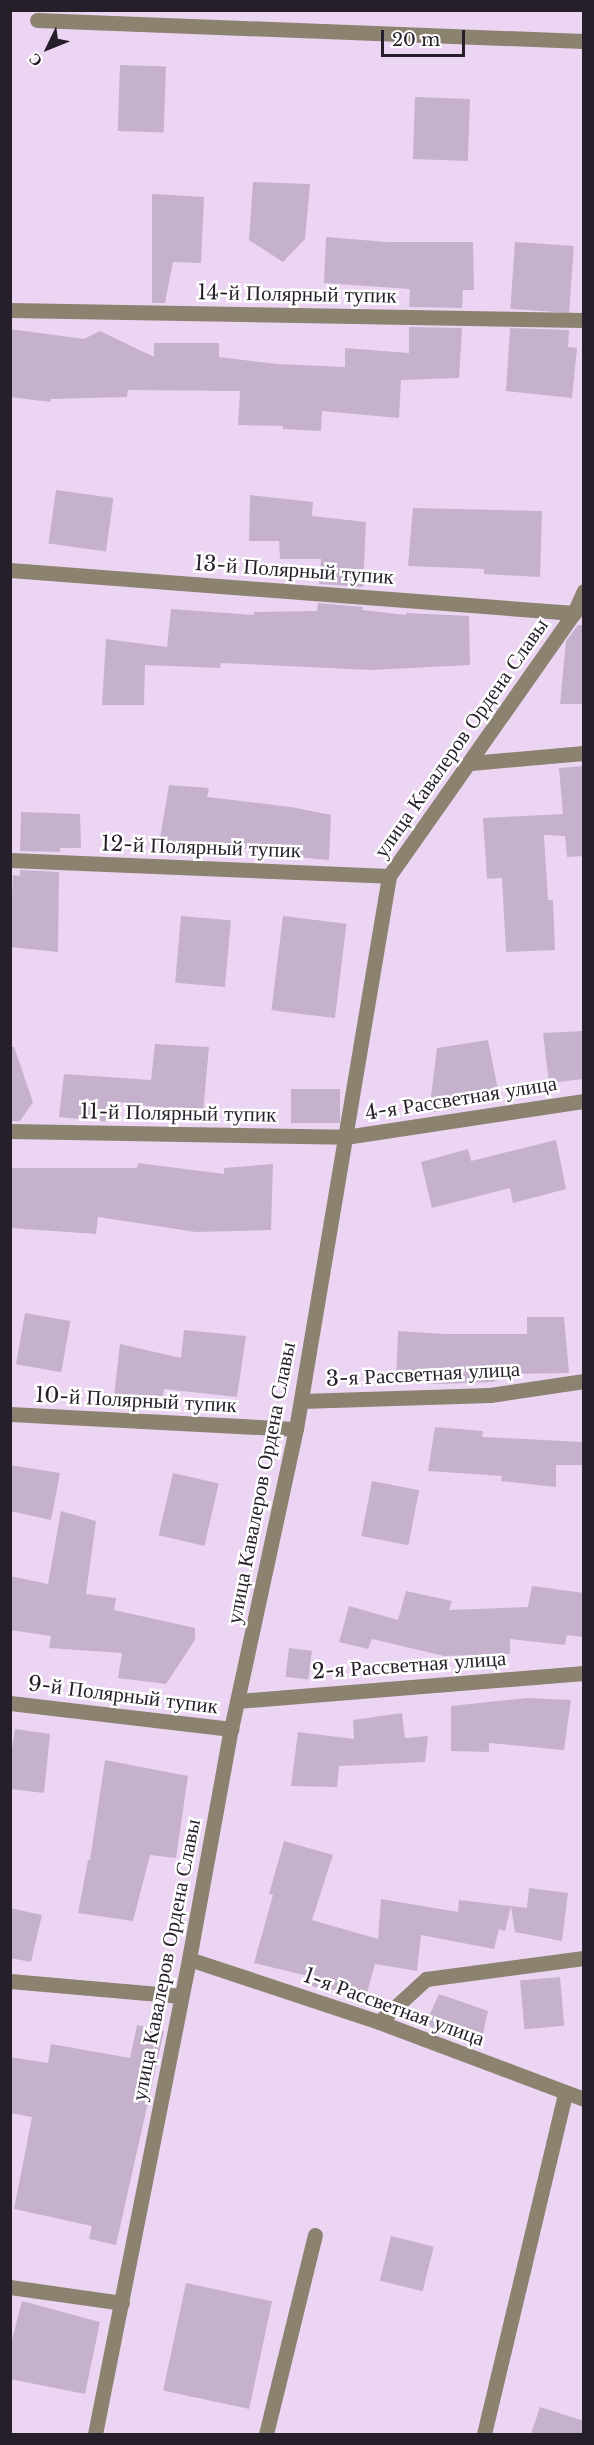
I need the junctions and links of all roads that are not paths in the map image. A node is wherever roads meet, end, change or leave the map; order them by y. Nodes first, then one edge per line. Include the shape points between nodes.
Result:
1 (37, 20) dead end
2 (584, 41) edge
3 (10, 310) edge
4 (584, 320) edge
5 (10, 570) edge
6 (584, 591) edge
7 (574, 613) junction
8 (584, 753) edge
9 (471, 763) junction
10 (10, 860) edge
11 (389, 876) junction
12 (584, 1101) edge
13 (10, 1131) edge
14 (345, 1137) junction
15 (584, 1381) edge
16 (301, 1401) junction
17 (10, 1414) edge
18 (296, 1429) junction
19 (584, 1673) edge
20 (237, 1701) junction
21 (10, 1702) edge
22 (231, 1729) junction
23 (584, 1958) edge
24 (189, 1959) junction
25 (10, 1981) edge
26 (181, 1996) junction
27 (379, 2022) junction
28 (566, 2093) junction
29 (584, 2099) edge
30 (315, 2235) dead end
31 (10, 2287) edge
32 (122, 2303) junction
33 (95, 2434) edge
34 (266, 2434) edge
35 (484, 2434) edge

1 - 2 street
3 - 4 street, 14-й Полярный тупик
5 - 7 street, 13-й Полярный тупик
6 - 7 street, улица Кавалеров Ордена Славы
7 - 9 street, улица Кавалеров Ордена Славы
8 - 9 street
9 - 11 street, улица Кавалеров Ордена Славы
10 - 11 street, 12-й Полярный тупик
11 - 14 street, улица Кавалеров Ордена Славы
12 - 14 street, 4-я Рассветная улица
13 - 14 street, 11-й Полярный тупик
14 - 16 street, улица Кавалеров Ордена Славы
15 - 16 street, 3-я Рассветная улица via 490,1395
16 - 18 street, улица Кавалеров Ордена Славы
17 - 18 street, 10-й Полярный тупик
18 - 20 street, улица Кавалеров Ордена Славы
19 - 20 street, 2-я Рассветная улица
20 - 22 street, улица Кавалеров Ордена Славы
21 - 22 street, 9-й Полярный тупик
22 - 24 street, улица Кавалеров Ордена Славы
23 - 27 street via 426,1979
24 - 26 street, улица Кавалеров Ордена Славы
24 - 27 street, 1-я Рассветная улица
25 - 26 street
26 - 32 street, улица Кавалеров Ордена Славы
27 - 28 street, 1-я Рассветная улица
28 - 29 street, 1-я Рассветная улица
28 - 35 street
30 - 34 street
31 - 32 street
32 - 33 street, улица Кавалеров Ордена Славы

